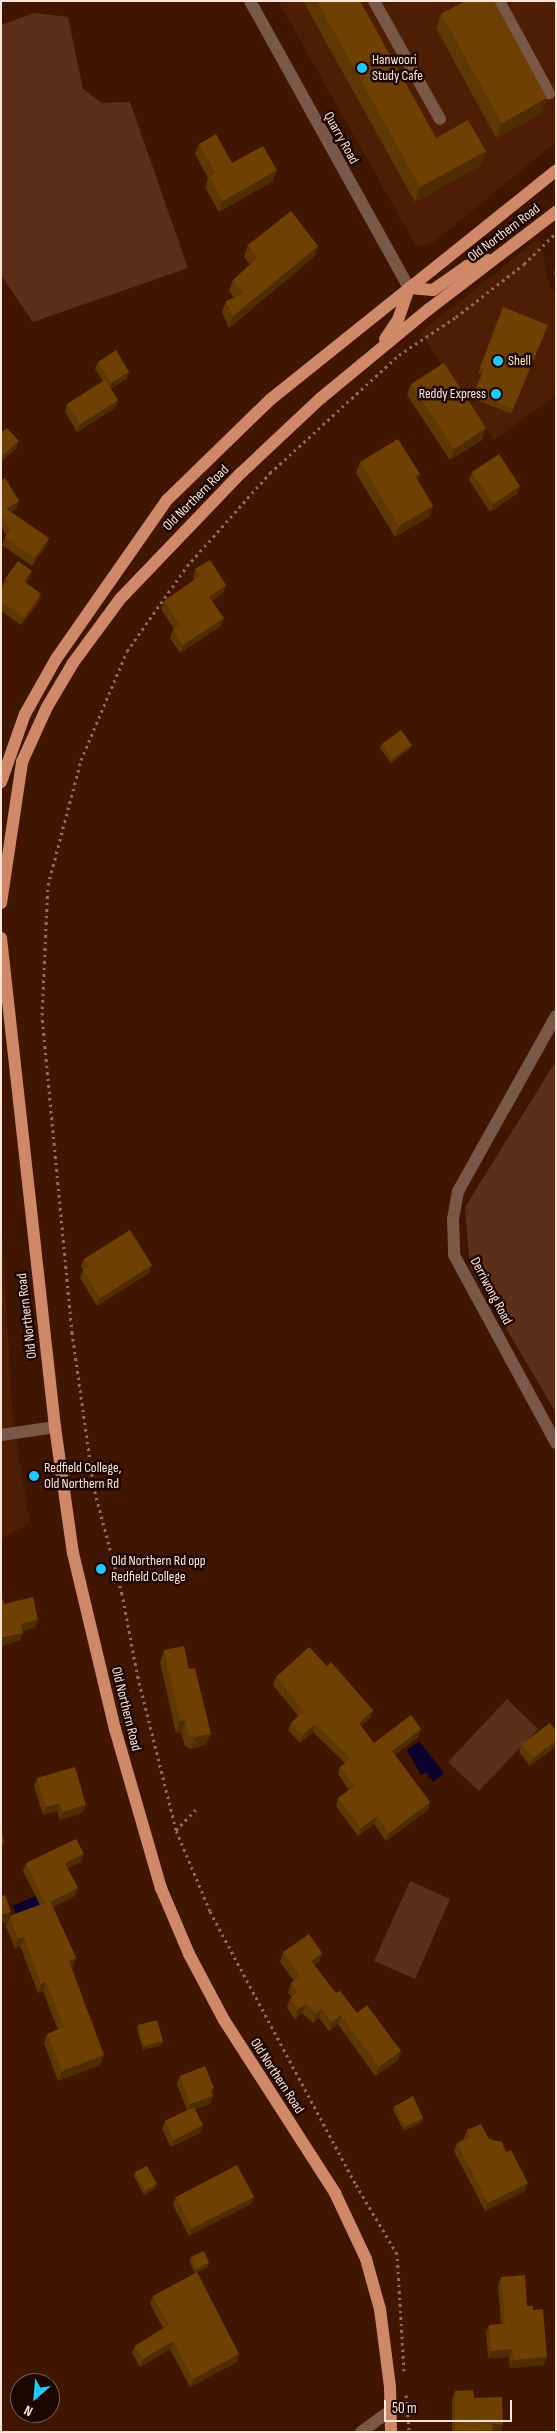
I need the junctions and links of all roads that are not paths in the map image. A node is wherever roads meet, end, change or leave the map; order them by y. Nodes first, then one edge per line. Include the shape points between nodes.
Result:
1 (250, 1) edge
2 (374, 1) edge
3 (499, 1) edge
4 (549, 93) dead end
5 (440, 119) dead end
6 (556, 171) edge
7 (556, 212) edge
8 (496, 258) junction
9 (409, 288) junction
10 (378, 350) junction
11 (1, 782) edge
12 (1, 903) edge
13 (1, 938) edge
14 (556, 1016) edge
15 (55, 1427) junction
16 (1, 1435) edge
17 (556, 1443) edge
18 (391, 2410) junction
19 (361, 2432) edge
20 (392, 2432) edge

1 - 9 street, Quarry Road
2 - 5 street
3 - 4 street
6 - 9 main road, Old Northern Road
7 - 8 main road, Old Northern Road
8 - 9 main road via 467,266 433,290
8 - 10 main road, Old Northern Road
9 - 10 main road via 398,320
9 - 11 main road, Old Northern Road via 271,400 167,500 56,659 25,714
10 - 12 main road, Old Northern Road via 314,405 189,526 120,599 73,662 47,707 22,762
13 - 15 main road, Old Northern Road
14 - 17 street, Derriwong Road via 458,1191 452,1219 454,1256
15 - 16 street
15 - 18 main road, Old Northern Road via 75,1563 115,1729 161,1888 220,2013 335,2193 366,2259 380,2309
18 - 19 street
18 - 20 main road, Old Northern Road

